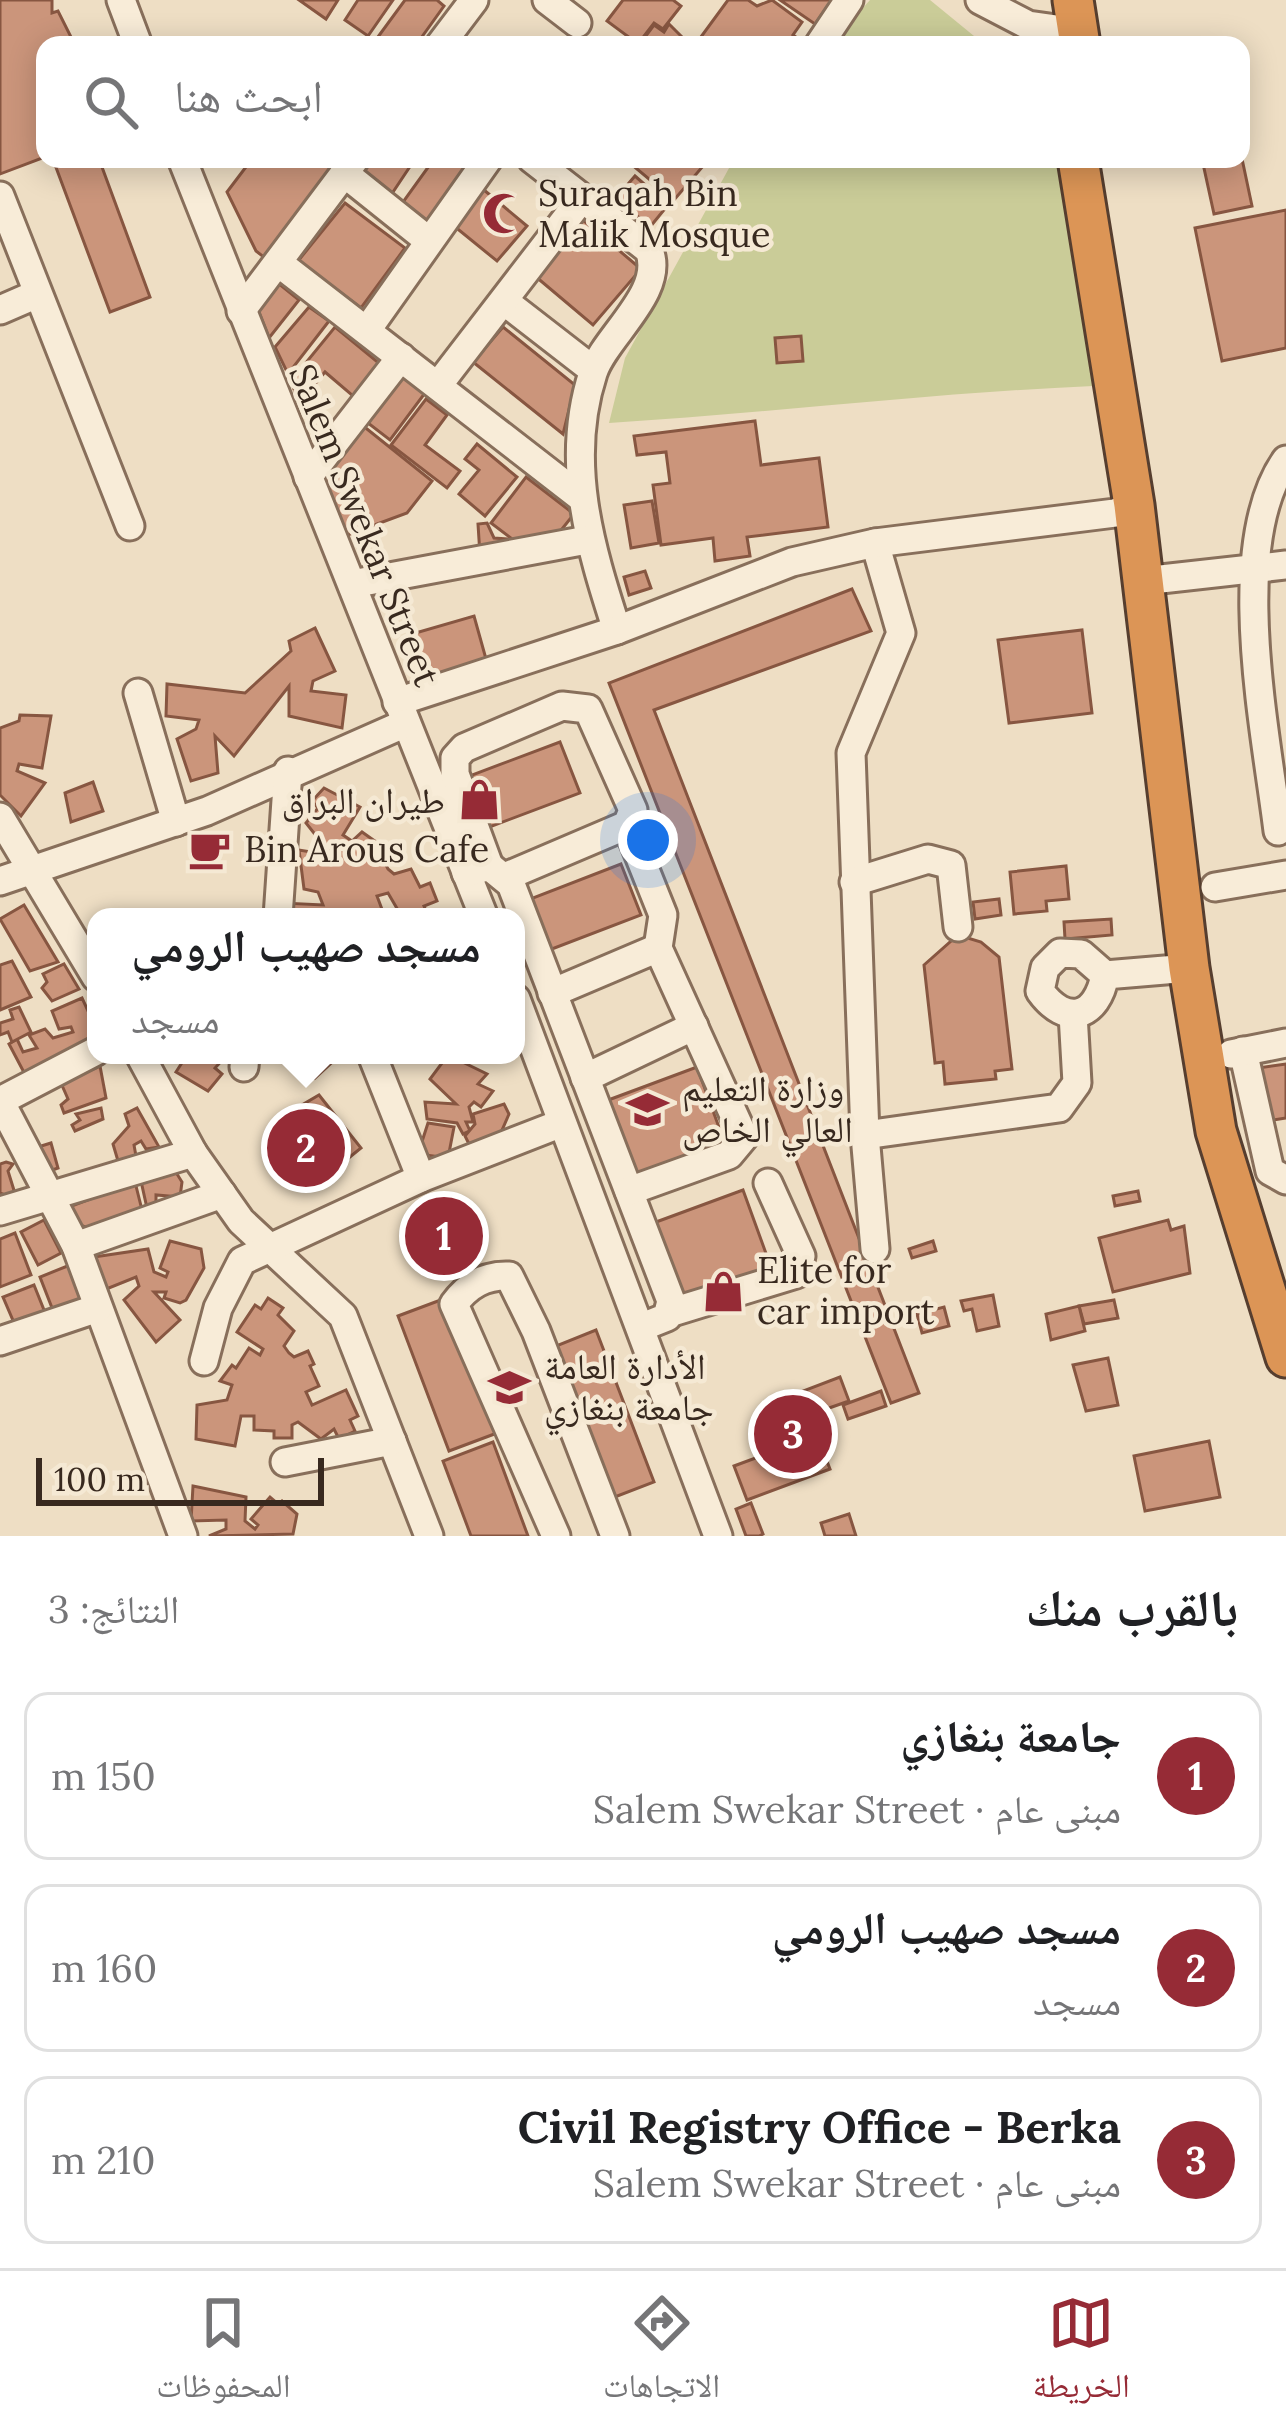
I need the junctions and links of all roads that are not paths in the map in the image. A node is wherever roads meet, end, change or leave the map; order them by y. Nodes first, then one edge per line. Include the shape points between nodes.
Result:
1 (121, 0) edge
2 (474, 0) edge
3 (547, 0) edge
4 (849, 0) edge
5 (980, 0) edge
6 (577, 23) dead end
7 (1066, 25) edge
8 (135, 36) edge
9 (447, 36) edge
10 (825, 36) edge
11 (185, 168) edge
12 (349, 168) edge
13 (352, 168) edge
14 (482, 168) edge
15 (544, 168) edge
16 (1079, 168) edge
17 (1100, 168) edge
18 (0, 196) edge
19 (582, 198) junction
20 (429, 241) junction
21 (280, 264) junction
22 (37, 294) junction
23 (504, 301) junction
24 (0, 310) edge
25 (241, 311) junction
26 (367, 330) junction
27 (401, 357) junction
28 (593, 370) junction
29 (439, 384) junction
30 (1286, 460) edge
31 (308, 477) junction
32 (582, 498) junction
33 (1134, 505) junction
34 (130, 526) dead end
35 (586, 540) junction
36 (875, 543) junction
37 (1286, 565) edge
38 (1256, 566) junction
39 (1153, 580) junction
40 (352, 584) junction
41 (616, 631) junction
42 (138, 693) dead end
43 (401, 712) junction
44 (288, 771) junction
45 (0, 817) edge
46 (176, 822) junction
47 (627, 825) junction
48 (1278, 831) dead end
49 (35, 868) junction
50 (488, 871) junction
51 (1286, 875) edge
52 (0, 881) edge
53 (854, 882) junction
54 (1215, 887) dead end
55 (279, 908) edge
56 (485, 908) edge
57 (507, 908) edge
58 (958, 927) dead end
59 (525, 942) edge
60 (658, 948) junction
61 (87, 961) edge
62 (1190, 968) junction
63 (1105, 975) junction
64 (552, 993) junction
65 (1073, 1014) junction
66 (525, 1023) edge
67 (694, 1026) junction
68 (1286, 1043) edge
69 (87, 1056) edge
70 (145, 1064) edge
71 (376, 1064) edge
72 (585, 1078) junction
73 (0, 1101) edge
74 (562, 1123) junction
75 (865, 1135) junction
76 (194, 1153) junction
77 (421, 1178) junction
78 (1286, 1180) edge
79 (768, 1183) dead end
80 (629, 1191) junction
81 (50, 1193) junction
82 (222, 1194) junction
83 (0, 1211) edge
84 (76, 1246) junction
85 (273, 1246) junction
86 (875, 1249) dead end
87 (1286, 1302) edge
88 (98, 1308) junction
89 (670, 1313) junction
90 (643, 1327) junction
91 (0, 1341) edge
92 (1286, 1357) edge
93 (204, 1360) dead end
94 (392, 1441) junction
95 (285, 1462) dead end
96 (173, 1533) edge
97 (429, 1536) edge
98 (556, 1536) edge
99 (615, 1536) edge
100 (718, 1536) edge

1 - 8 street
2 - 9 street
3 - 6 street
4 - 10 street
5 - 7 street via 1016,21
11 - 25 street, Salem Swekar Street
12 - 21 street
13 - 20 street
14 - 20 street
15 - 19 street
16 - 33 highway
17 - 39 highway
18 - 22 street
19 - 23 street
19 - 28 street via 653,259 649,281
20 - 26 street
21 - 25 street
21 - 26 street
22 - 24 street
22 - 34 street
23 - 28 street
23 - 29 street
25 - 31 street, Salem Swekar Street
26 - 27 street
27 - 29 street
27 - 31 street
28 - 32 street
29 - 32 street
30 - 38 street via 1263,506
31 - 40 street, Salem Swekar Street
32 - 35 street
33 - 36 street
33 - 39 highway
35 - 40 street
35 - 41 street
36 - 41 street via 792,562
36 - 53 street via 901,633 851,753
37 - 38 street
38 - 39 street
38 - 48 street
39 - 62 highway
39 - 87 highway via 1229,1090
40 - 43 street, Salem Swekar Street
41 - 43 street
42 - 46 street
43 - 44 street
43 - 50 street, Salem Swekar Street
44 - 46 street
44 - 55 street
45 - 49 street
46 - 49 street
47 - 50 street
47 - 50 street via 633,810 588,709 562,706 454,758
47 - 60 street via 663,915
49 - 52 street
49 - 61 street
50 - 56 street, Salem Swekar Street
50 - 57 street
51 - 54 street
53 - 58 street via 928,859 951,865
53 - 75 street
59 - 64 street
60 - 64 street
60 - 67 street
62 - 63 street
62 - 92 highway via 1216,1131
63 - 65 street via 1101,997
63 - 65 street via 1081,953 1060,953 1046,968 1040,991
64 - 72 street
65 - 75 street via 1077,1083 1059,1108
66 - 74 street
67 - 72 street
67 - 80 street via 744,1137 741,1148
68 - 78 street via 1237,1052 1270,1171
69 - 73 street
70 - 76 street
71 - 77 street
72 - 80 street
73 - 81 street
74 - 77 street
74 - 90 street
75 - 86 street
76 - 81 street
76 - 82 street
77 - 85 street
79 - 89 street via 801,1256 796,1274
80 - 89 street
81 - 83 street
81 - 84 street
82 - 84 street
82 - 85 street
84 - 88 street
85 - 93 street via 242,1261 229,1278
85 - 94 street via 343,1316
88 - 91 street
88 - 96 street
89 - 90 street
90 - 100 street
94 - 95 street
94 - 97 street
98 - 99 street via 454,1304 466,1287 497,1276 508,1276 526,1310

